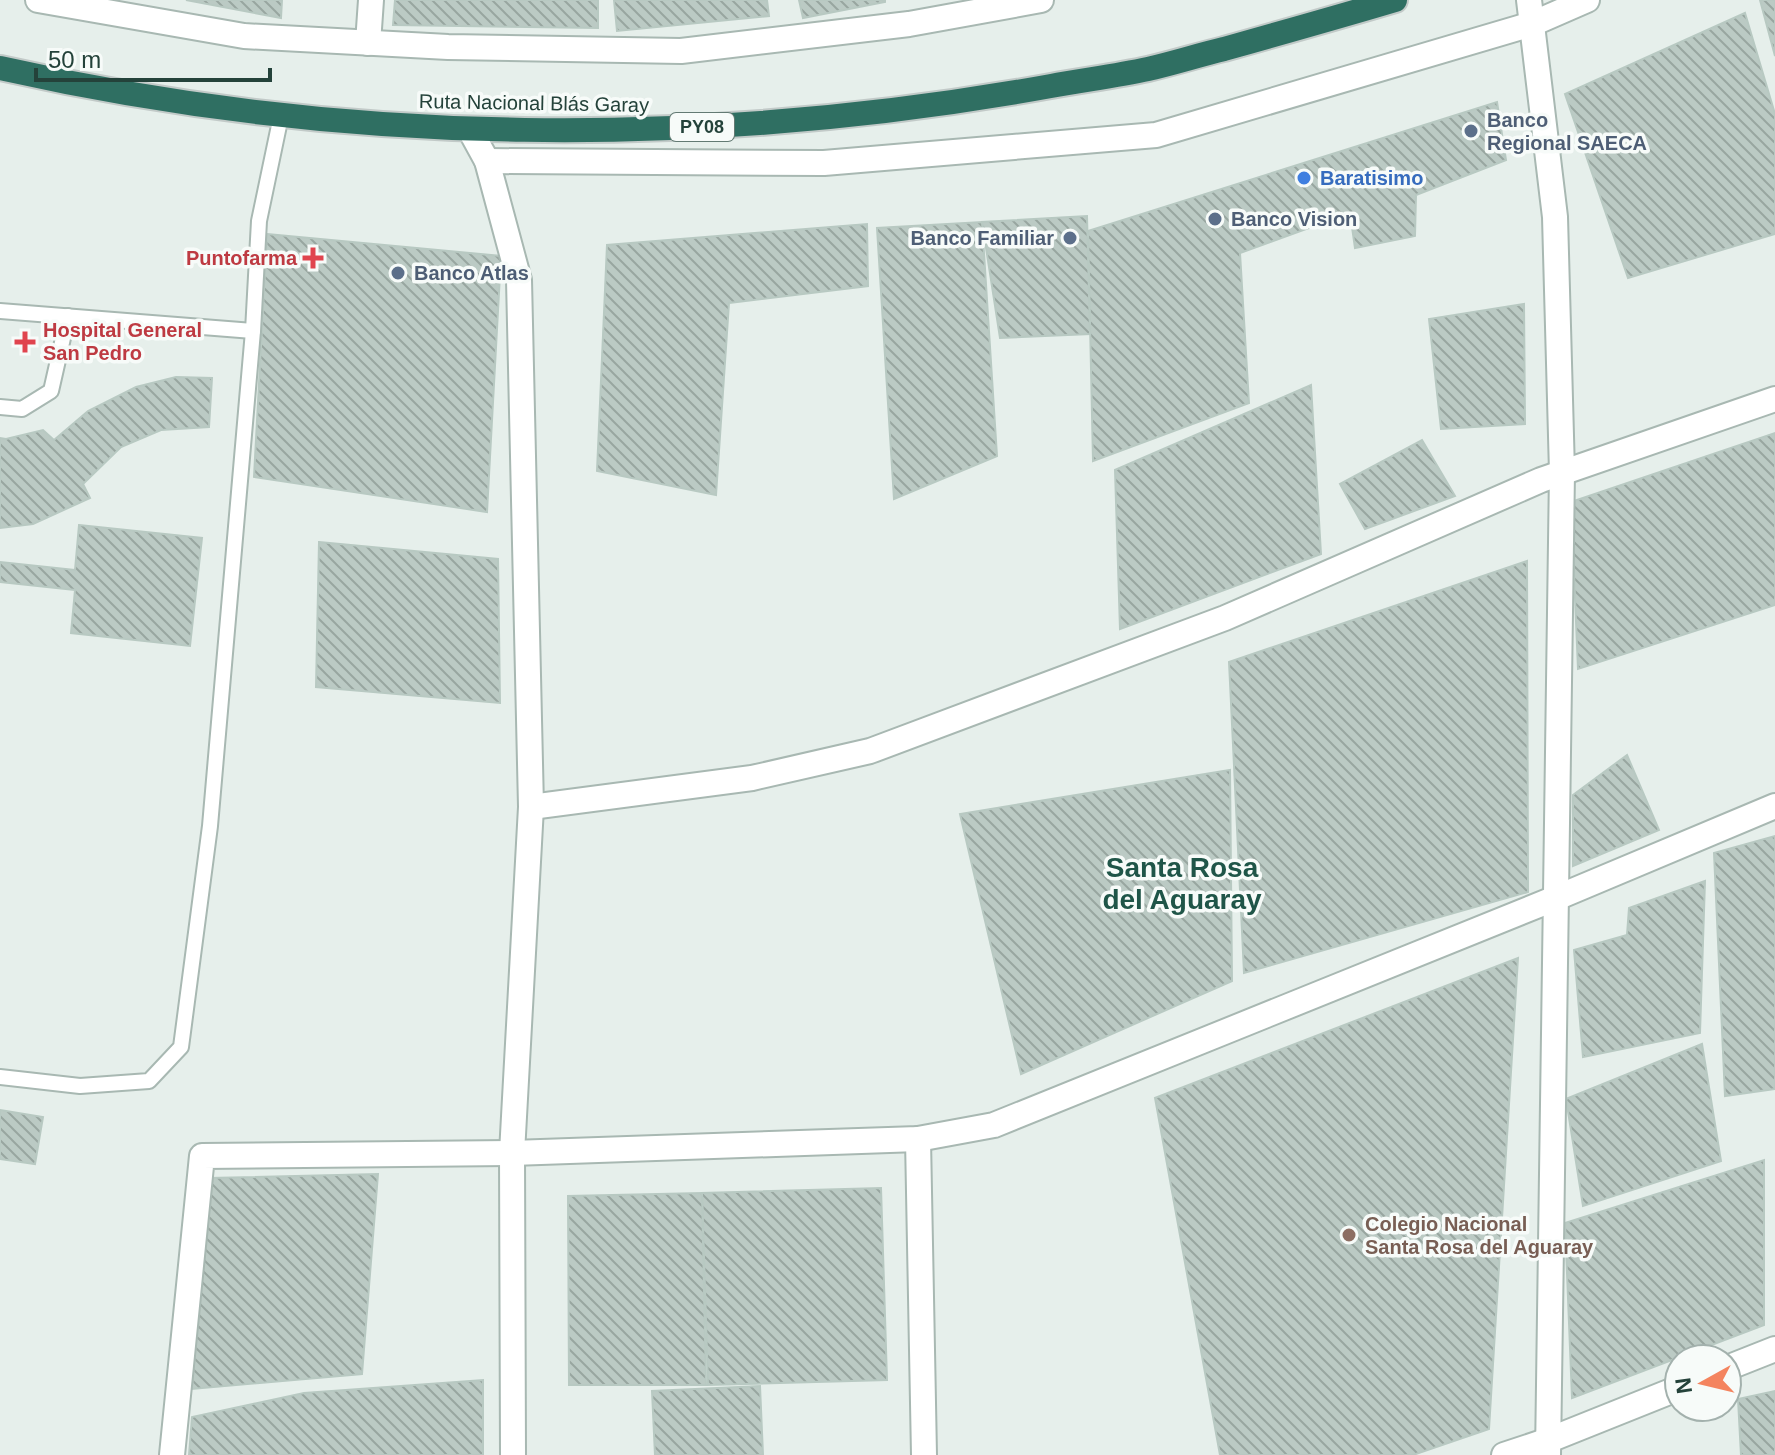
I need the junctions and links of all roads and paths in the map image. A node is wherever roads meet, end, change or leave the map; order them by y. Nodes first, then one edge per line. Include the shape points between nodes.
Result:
1 (38, 0) edge
2 (371, 0) edge
3 (1041, 0) edge
4 (1395, 0) edge
5 (1587, 0) edge
6 (1531, 12) edge
7 (368, 43) junction
8 (0, 68) edge
9 (281, 116) junction
10 (470, 130) junction
11 (487, 161) junction
12 (0, 311) edge
13 (68, 316) junction
14 (253, 331) junction
15 (1775, 399) edge
16 (0, 407) edge
17 (1562, 472) junction
18 (1775, 806) edge
19 (531, 807) junction
20 (1556, 898) junction
21 (0, 1077) edge
22 (918, 1139) junction
23 (512, 1153) junction
24 (1775, 1349) edge
25 (1743, 1362) edge
26 (1663, 1395) edge
27 (1548, 1448) edge
28 (172, 1455) edge
29 (513, 1455) edge
30 (924, 1455) edge
31 (1504, 1455) edge

1 - 7 street via 244,36
2 - 7 street
3 - 7 street via 909,24 681,51
4 - 10 highway, Ruta Nacional Blás Garay / PY08 via 1149,69 961,102 669,129
5 - 6 street
6 - 11 street via 1156,135 824,163
6 - 17 street via 1555,217
8 - 9 highway, Ruta Nacional Blás Garay / PY08
9 - 10 highway, Ruta Nacional Blás Garay / PY08
9 - 14 lane via 259,221
10 - 11 street
11 - 19 street via 519,280
12 - 13 lane
13 - 14 lane
13 - 16 lane via 51,391 22,409
14 - 21 lane via 210,826 181,1047 149,1081 80,1086
15 - 17 street
17 - 19 street via 1225,618 870,751 752,778
17 - 20 street
18 - 20 street
19 - 23 street
20 - 22 street via 994,1125
20 - 27 street
22 - 23 street
22 - 30 street
23 - 28 street via 202,1156
23 - 29 street
24 - 25 street
26 - 27 street
27 - 31 street

